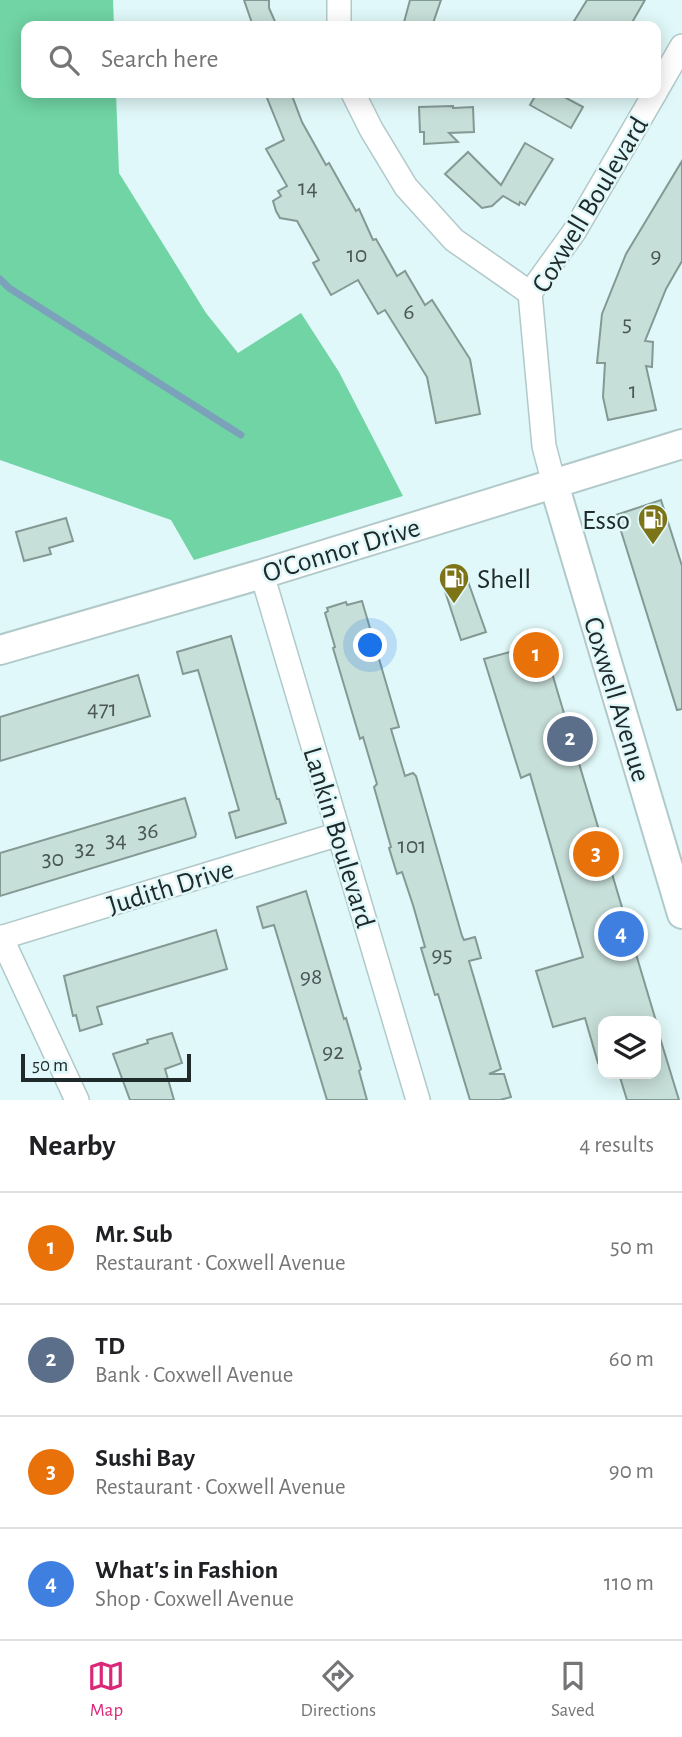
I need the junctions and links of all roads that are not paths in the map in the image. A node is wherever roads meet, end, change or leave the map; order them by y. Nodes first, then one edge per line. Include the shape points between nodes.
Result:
1 (339, 0) edge
2 (339, 21) edge
3 (682, 46) edge
4 (661, 82) edge
5 (356, 98) edge
6 (652, 98) edge
7 (530, 293) junction
8 (682, 444) edge
9 (554, 484) junction
10 (262, 574) junction
11 (0, 650) edge
12 (339, 834) junction
13 (682, 914) edge
14 (1, 938) edge
15 (77, 1100) edge
16 (418, 1100) edge

1 - 2 street
3 - 4 street, Coxwell Boulevard
5 - 7 street via 406,187 454,240
6 - 7 street, Coxwell Boulevard via 574,232
7 - 9 street, Coxwell Boulevard via 544,446
8 - 9 main road, O'Connor Drive
9 - 10 main road, O'Connor Drive
9 - 13 main road, Coxwell Avenue
10 - 11 main road, O'Connor Drive
10 - 12 street, Lankin Boulevard
12 - 14 street, Judith Drive
12 - 16 street, Lankin Boulevard
14 - 15 street

